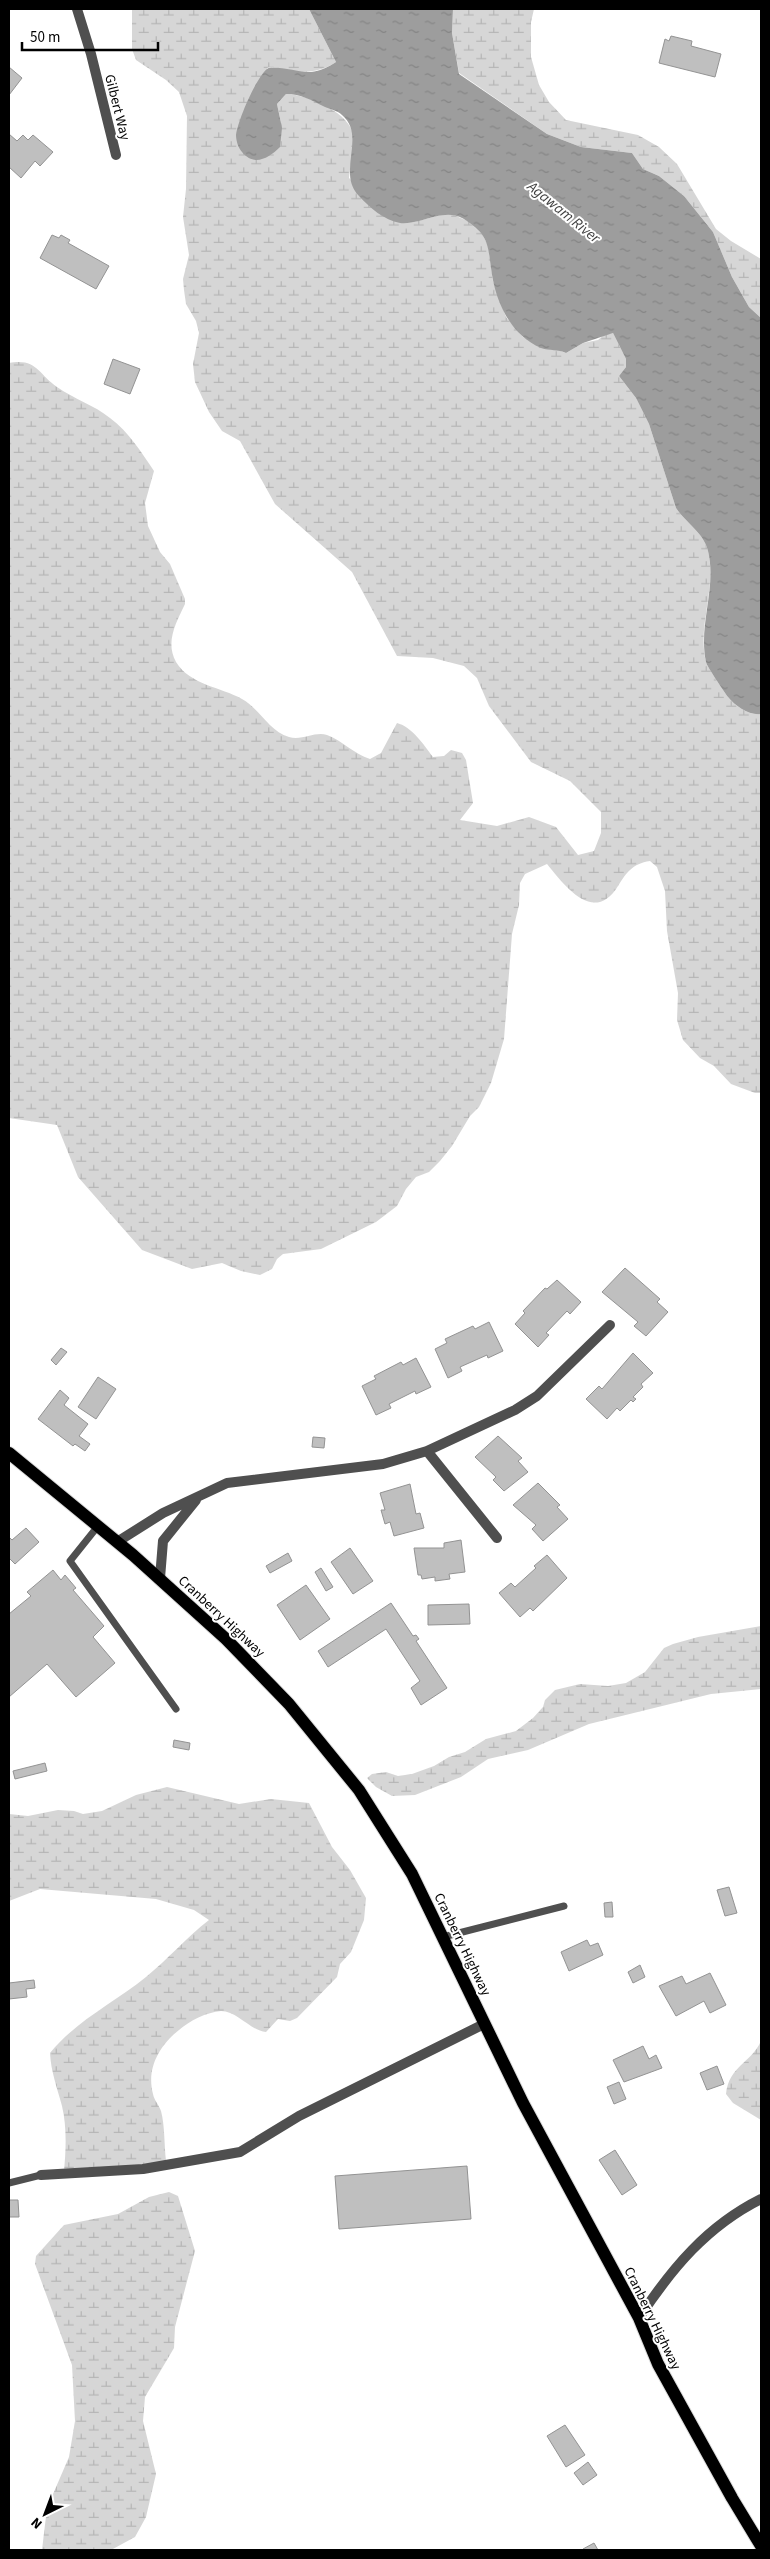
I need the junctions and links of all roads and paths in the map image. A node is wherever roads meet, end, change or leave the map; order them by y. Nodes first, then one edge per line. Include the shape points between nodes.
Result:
1 (76, 9) edge
2 (116, 155) dead end
3 (610, 1325) dead end
4 (427, 1451) junction
5 (9, 1453) edge
6 (198, 1497) junction
7 (98, 1526) junction
8 (497, 1538) dead end
9 (117, 1542) junction
10 (160, 1578) junction
11 (176, 1709) dead end
12 (564, 1906) dead end
13 (443, 1937) junction
14 (484, 2024) junction
15 (41, 2176) joint
16 (9, 2183) edge
17 (761, 2199) edge
18 (639, 2318) junction
19 (761, 2546) edge

1 - 2 street, Gilbert Way via 91,54
3 - 4 street via 536,1396 514,1410
4 - 6 street via 364,1467 226,1483
4 - 8 street
5 - 7 main road, Cranberry Highway
6 - 9 street via 163,1513
6 - 10 street via 163,1542
7 - 9 main road, Cranberry Highway
7 - 11 lane via 70,1561
9 - 10 main road, Cranberry Highway
10 - 13 main road, Cranberry Highway via 245,1657 343,1769 395,1845
12 - 13 lane
13 - 14 main road, Cranberry Highway
14 - 15 street via 299,2116 240,2152 144,2169
14 - 18 main road, Cranberry Highway
15 - 16 lane
17 - 18 street via 732,2215 705,2236 679,2263
18 - 19 main road, Cranberry Highway via 658,2364

